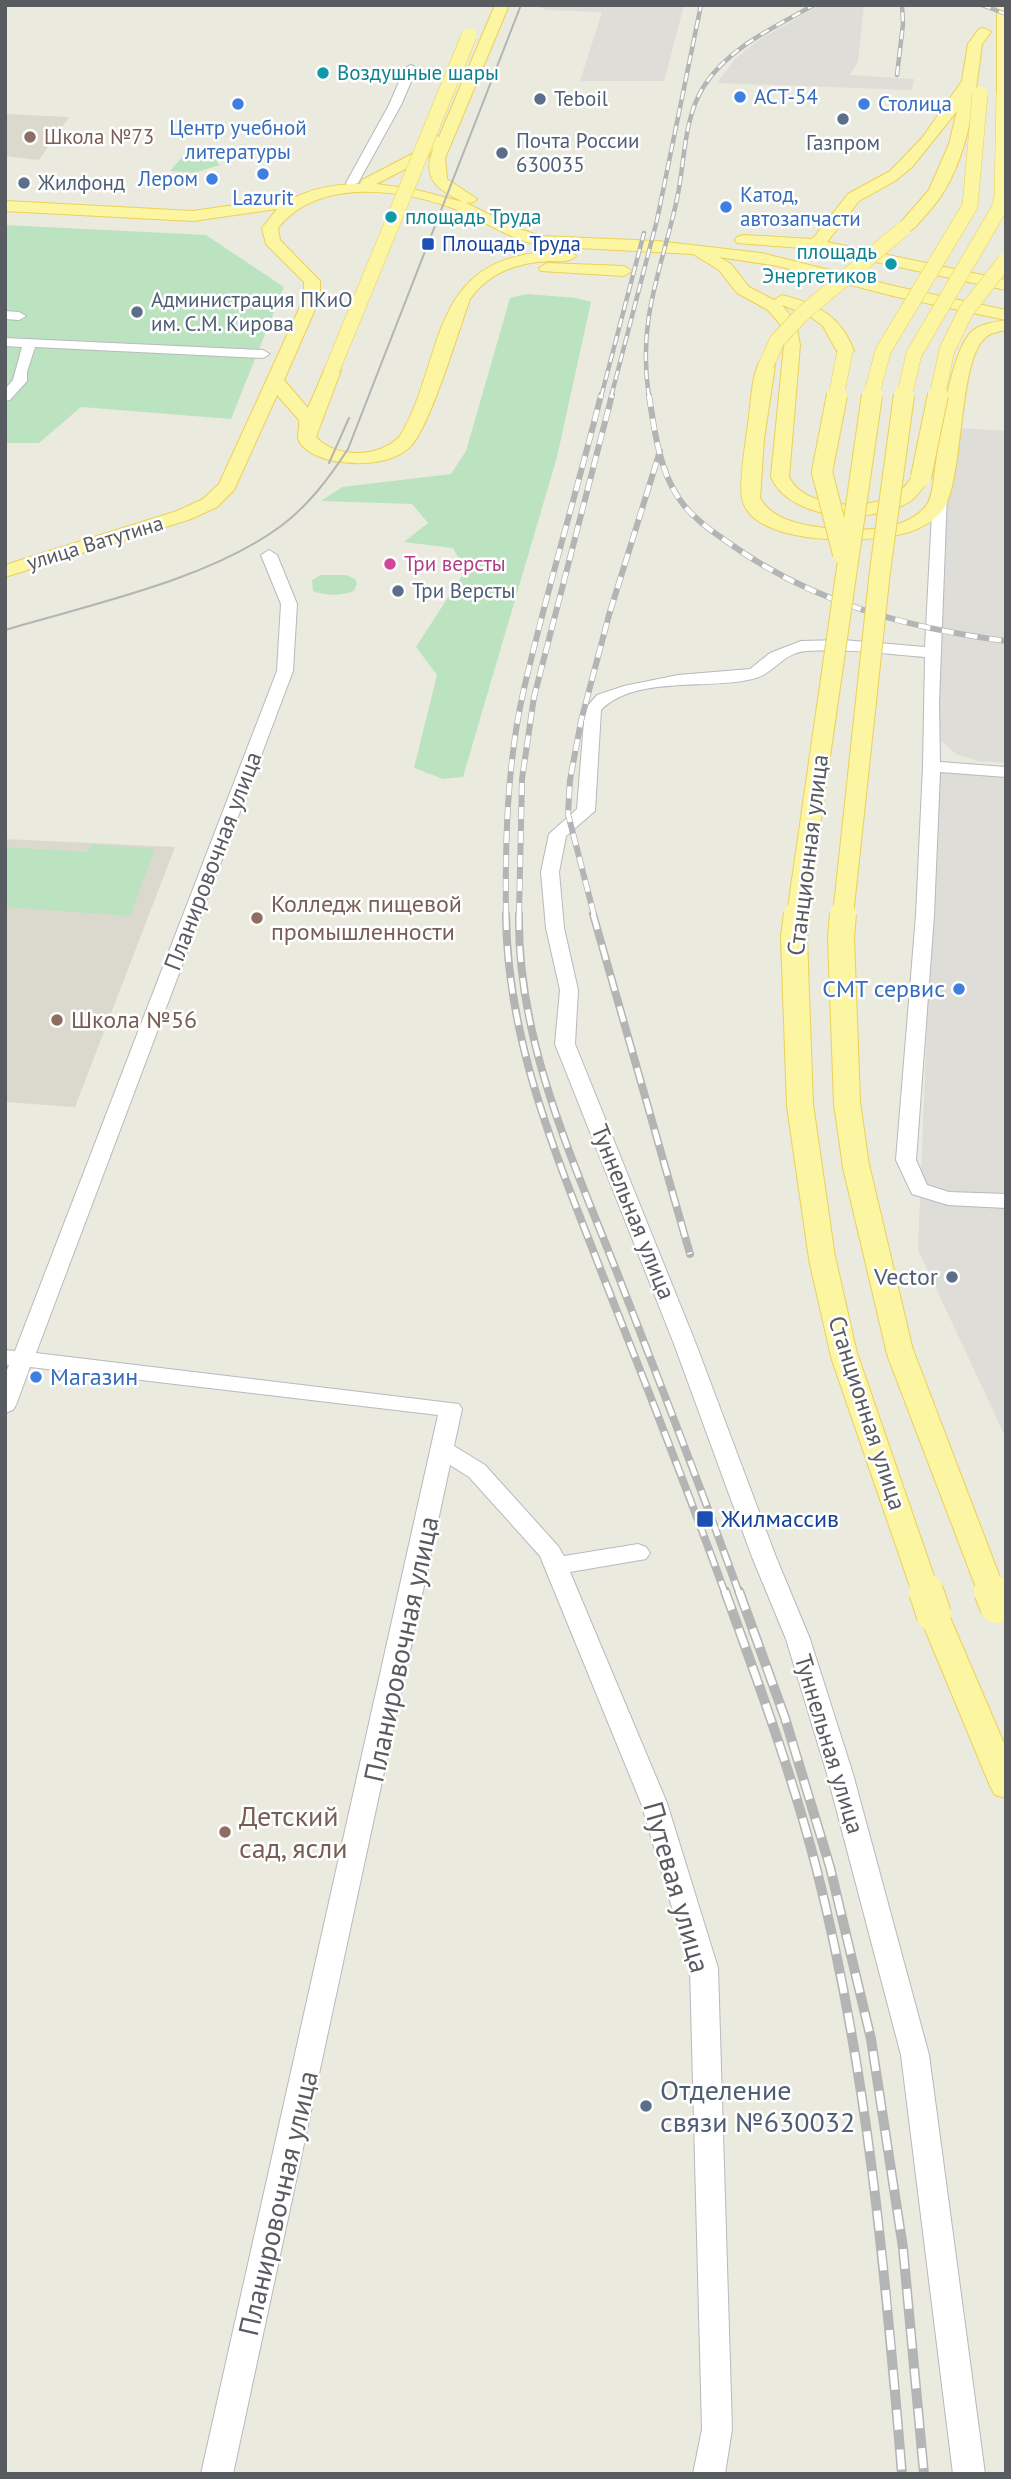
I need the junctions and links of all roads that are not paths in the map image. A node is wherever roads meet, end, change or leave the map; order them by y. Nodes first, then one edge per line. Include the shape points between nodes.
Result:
1 (489, 5) edge
2 (502, 5) edge
3 (1004, 5) edge
4 (483, 20) junction
5 (1002, 33) junction
6 (1005, 61) edge
7 (411, 68) dead end
8 (975, 87) junction
9 (436, 173) joint
10 (360, 183) junction
11 (473, 201) junction
12 (277, 204) junction
13 (5, 206) edge
14 (1003, 206) edge
15 (193, 216) junction
16 (237, 226) dead end
17 (263, 228) junction
18 (903, 229) joint
19 (815, 244) junction
20 (685, 248) junction
21 (1006, 260) edge
22 (625, 265) dead end
23 (1004, 284) edge
24 (743, 290) junction
25 (462, 299) joint
26 (1006, 315) edge
27 (1006, 325) edge
28 (5, 342) edge
29 (30, 343) junction
30 (263, 354) dead end
31 (274, 377) junction
32 (5, 397) edge
33 (309, 426) junction
34 (940, 494) junction
35 (269, 555) dead end
36 (846, 569) junction
37 (5, 571) edge
38 (934, 653) junction
39 (932, 766) junction
40 (1006, 772) edge
41 (1006, 1202) edge
42 (14, 1358) edge
43 (5, 1405) edge
44 (443, 1450) junction
45 (638, 1553) dead end
46 (556, 1566) junction
47 (1006, 1626) edge
48 (1006, 1786) edge
49 (218, 2474) edge
50 (709, 2474) edge
51 (969, 2474) edge

1 - 4 main road
2 - 9 main road via 438,158
3 - 5 main road, Станционная улица
4 - 10 main road via 426,150
4 - 33 main road, bridge via 469,36
5 - 6 main road, Станционная улица
5 - 8 main road, Станционная улица via 984,26
6 - 14 main road, Станционная улица, bridge
7 - 10 street
8 - 18 main road via 951,162 923,210
8 - 19 main road via 928,142 893,176 855,197 830,233
8 - 36 main road, Станционная улица, bridge via 970,206 878,364
9 - 11 main road via 444,186
10 - 11 main road via 421,187
10 - 12 main road via 310,191
11 - 19 main road via 537,229
12 - 15 main road
12 - 17 main road via 267,211
13 - 15 main road
14 - 47 main road, Станционная улица, bridge via 914,354 906,381 880,570 841,937 847,1103 874,1251 900,1352
15 - 16 main road
17 - 20 main road via 300,199 351,188 377,188 463,206 532,239
17 - 31 main road, улица Ватутина via 262,243 312,281 313,290
18 - 34 main road, bridge via 777,341 766,365 751,498 764,516 784,525 866,535 916,522 933,511
19 - 23 main road
20 - 24 main road via 720,263
20 - 26 main road via 788,262 917,297
21 - 24 main road, bridge via 966,311 947,350 921,477 901,499 868,508 822,506 788,491 780,477 792,345 788,323 774,306
22 - 25 main road via 520,271 490,280
24 - 36 main road, bridge via 786,301 833,323 839,333 845,351 822,472
25 - 33 main road via 414,428 402,446 365,457 327,453 307,438
27 - 34 main road via 981,332 970,345
28 - 29 street
29 - 30 street
29 - 32 street via 20,381
31 - 33 main road
31 - 37 main road, улица Ватутина via 227,486 210,502 184,515
34 - 38 street
35 - 42 street, Планировочная улица via 289,604 285,671
36 - 48 main road, Станционная улица, bridge via 794,937 800,1105 822,1258 844,1355 934,1615
38 - 39 street
38 - 51 street, Туннельная улица via 801,646 776,656 754,674 678,680 603,699 593,709 586,811 558,834 550,872 555,929 569,990 565,1044 798,1639 841,1774 915,2055
39 - 40 street
39 - 41 street via 906,1160 919,1189 948,1198
42 - 43 street, Планировочная улица
42 - 44 street, Планировочная улица via 451,1409
44 - 46 street, Путевая улица via 477,1471 550,1552
44 - 49 street, Планировочная улица
45 - 46 street
46 - 50 street, Путевая улица via 654,1803 704,1968 717,2429

